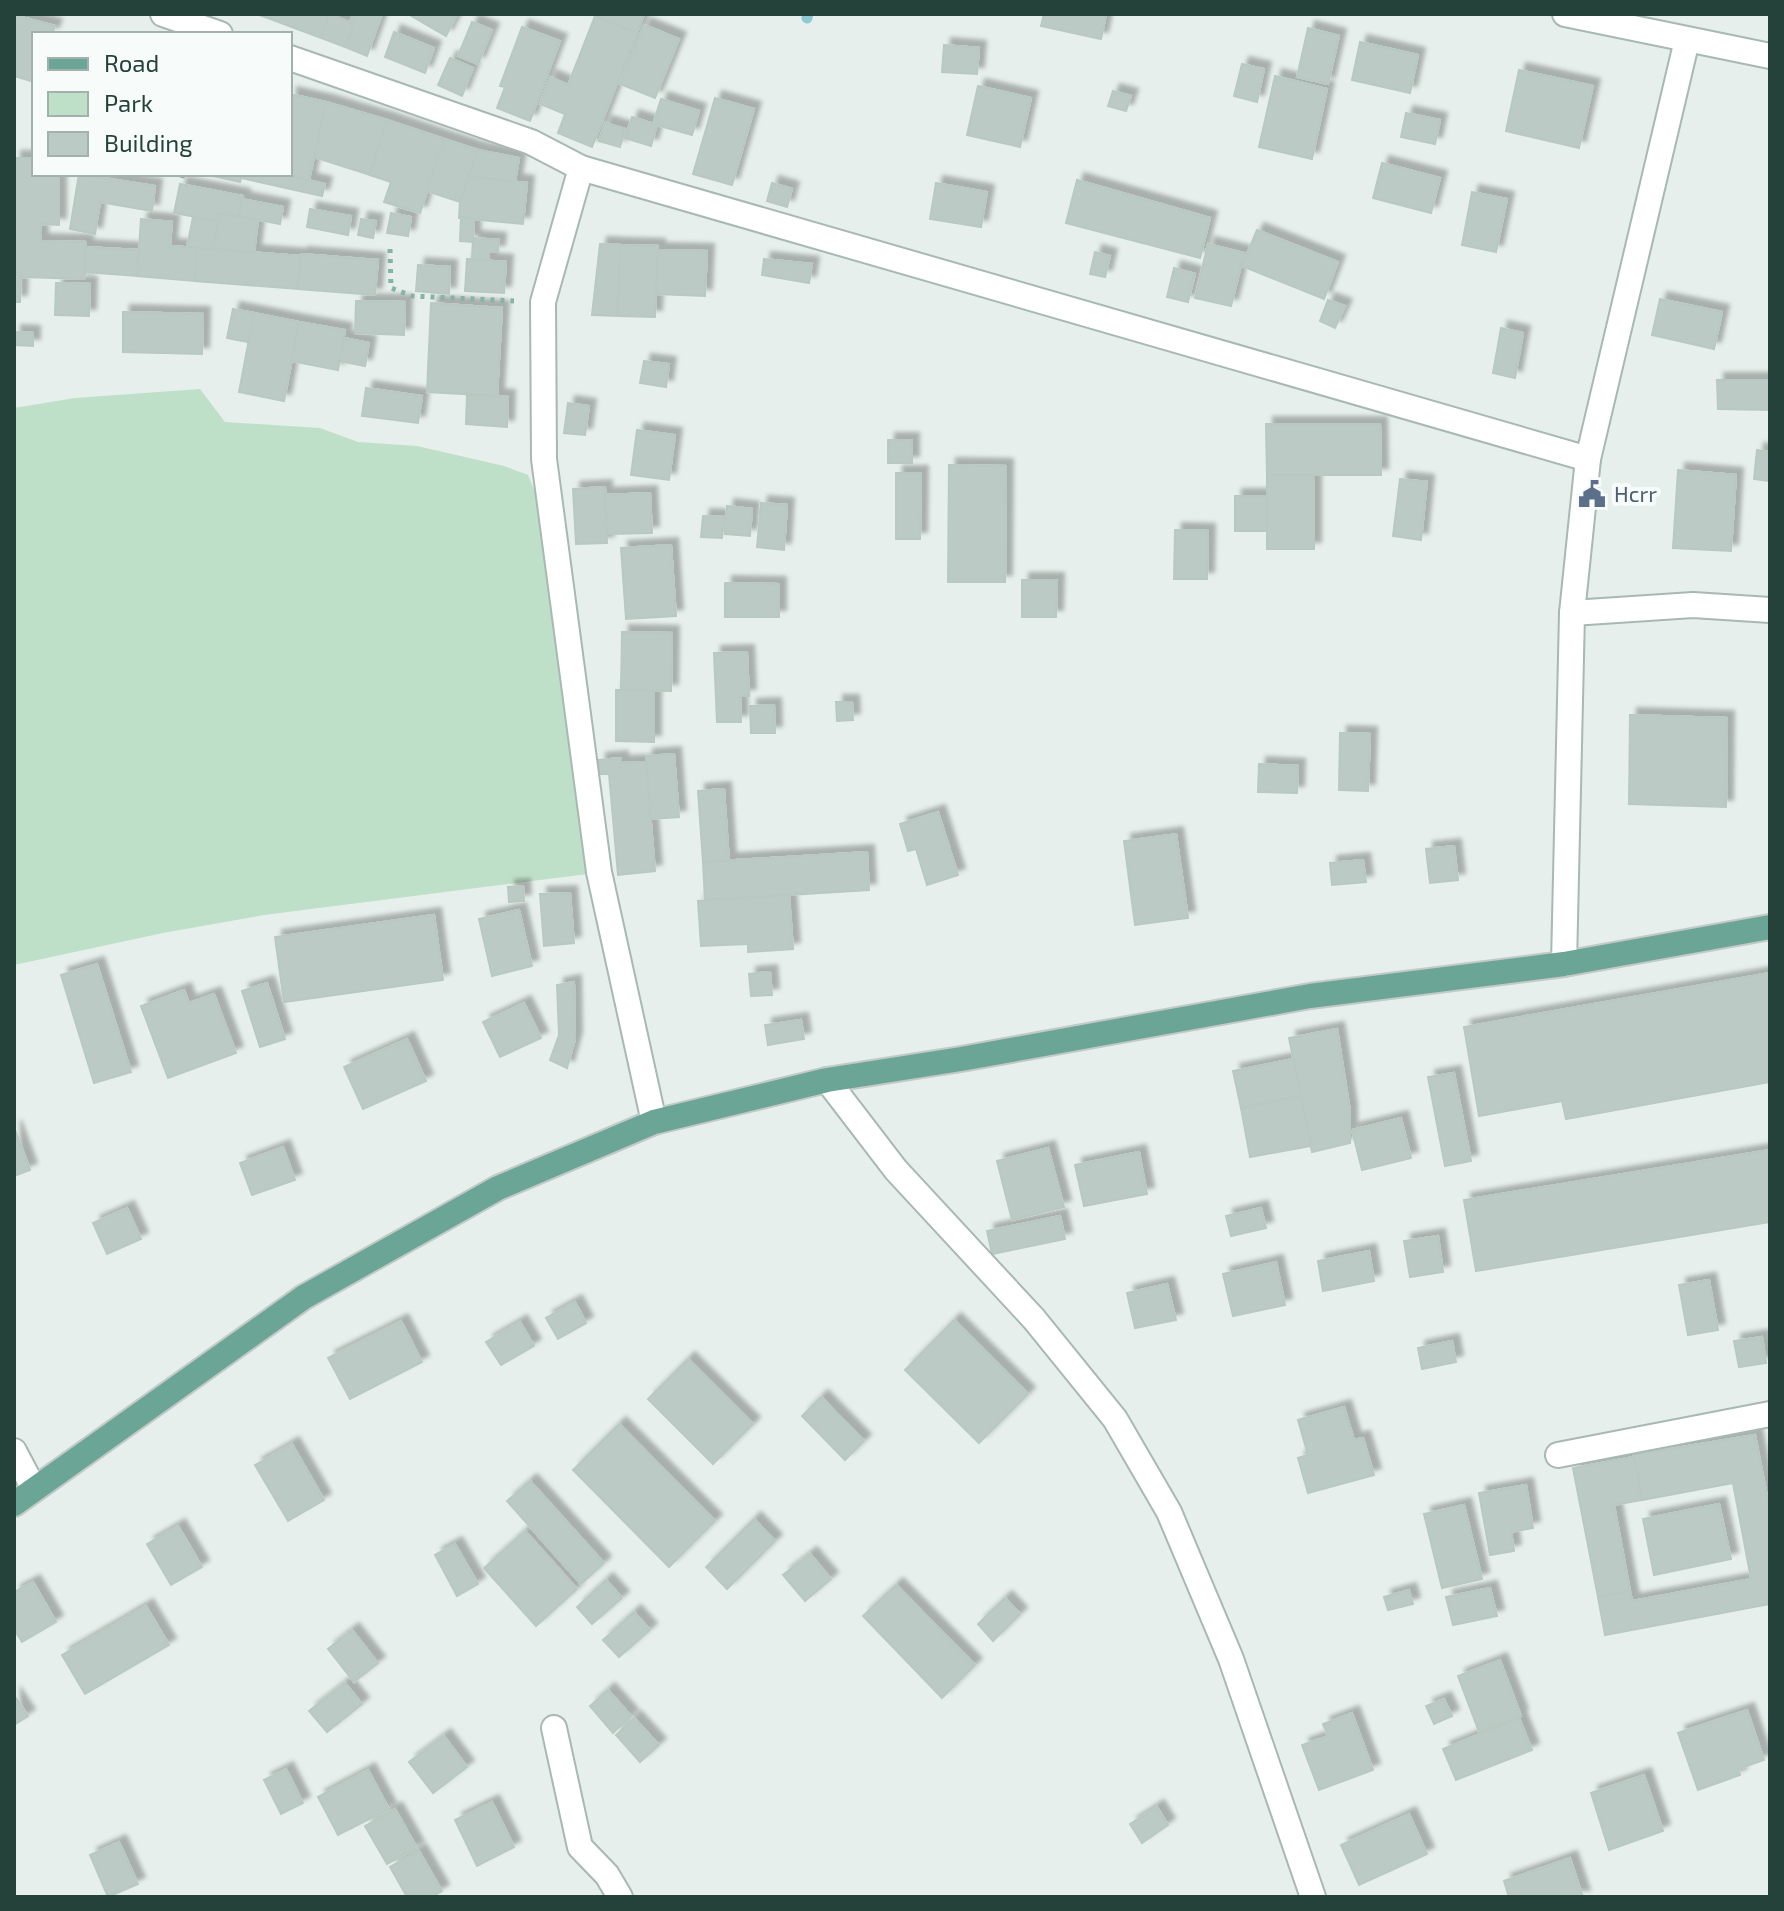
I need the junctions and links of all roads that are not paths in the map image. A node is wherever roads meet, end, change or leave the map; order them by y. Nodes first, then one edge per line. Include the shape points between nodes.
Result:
1 (163, 14) edge
2 (1565, 14) edge
3 (214, 32) edge
4 (1687, 40) junction
5 (1770, 56) edge
6 (292, 59) edge
7 (581, 168) junction
8 (1588, 459) junction
9 (1770, 610) edge
10 (1572, 613) junction
11 (1770, 927) edge
12 (1564, 964) junction
13 (827, 1080) junction
14 (654, 1122) junction
15 (1770, 1414) edge
16 (14, 1451) edge
17 (1558, 1455) dead end
18 (34, 1489) junction
19 (14, 1504) edge
20 (554, 1728) dead end
21 (620, 1897) edge
22 (1313, 1897) edge

1 - 3 street
2 - 4 street
4 - 5 street
4 - 8 street
6 - 7 street via 531,142
7 - 8 street
7 - 14 street via 543,302 544,459 599,872
8 - 10 street
9 - 10 street via 1693,605
10 - 12 street
11 - 12 main road
12 - 13 main road via 1310,996
13 - 14 main road
13 - 22 street via 896,1170 1034,1319 1115,1419 1169,1512 1231,1659
14 - 18 main road via 498,1188 304,1297
15 - 17 street
16 - 18 street
18 - 19 main road
20 - 21 street via 580,1847

